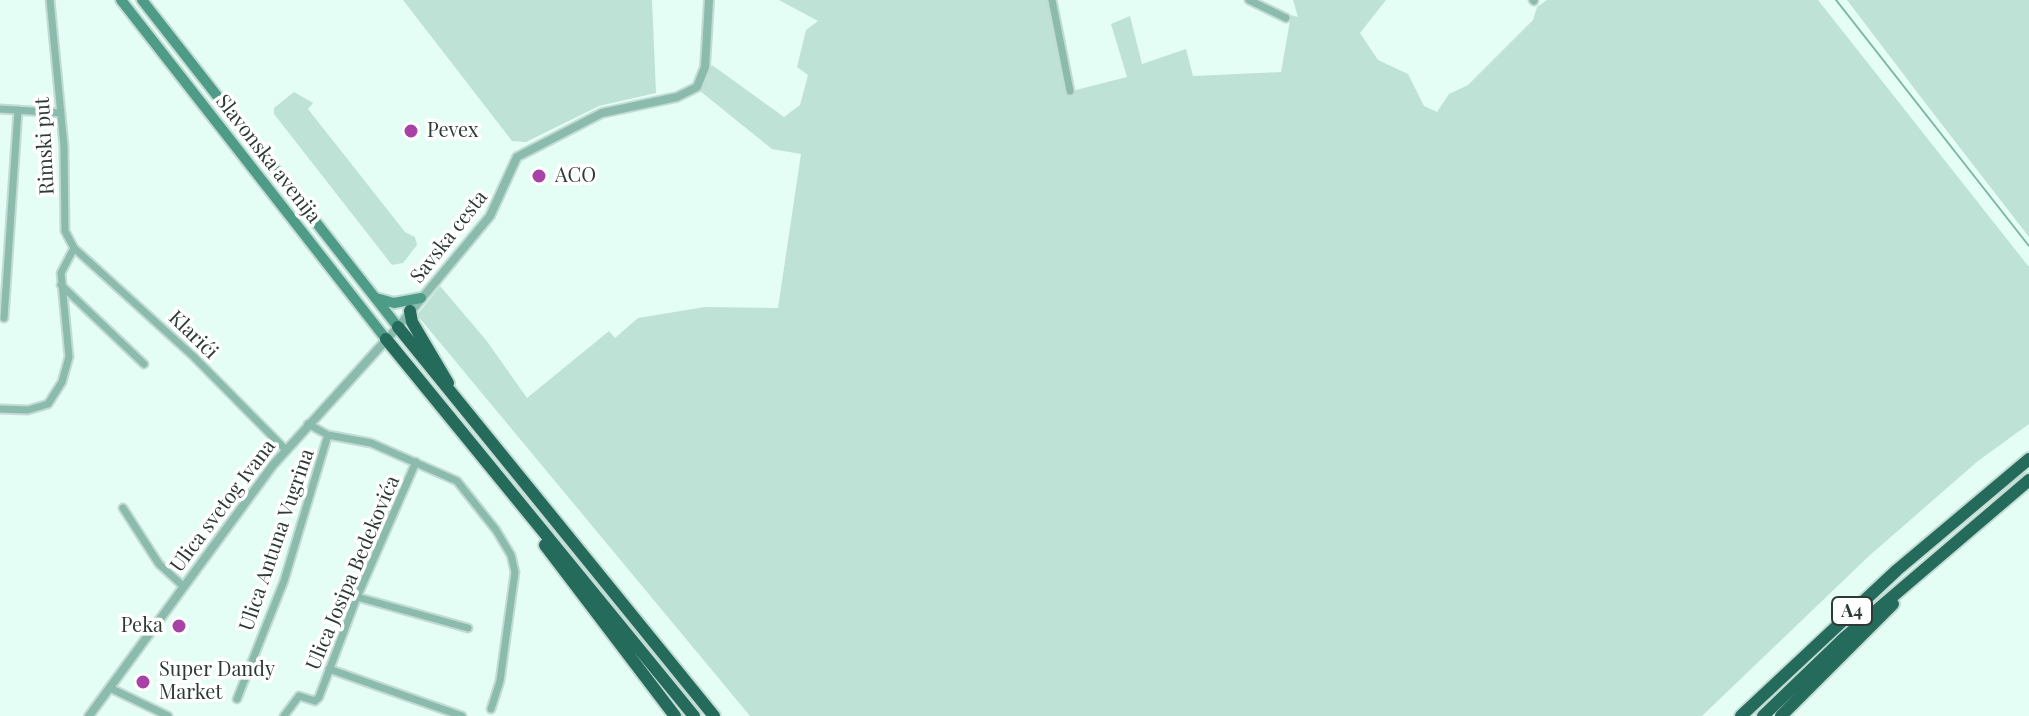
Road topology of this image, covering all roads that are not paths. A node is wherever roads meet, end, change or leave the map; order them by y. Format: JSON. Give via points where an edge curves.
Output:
{"nodes":[{"id":1,"x":50,"y":0,"type":"edge"},
{"id":2,"x":121,"y":0,"type":"edge"},
{"id":3,"x":142,"y":0,"type":"edge"},
{"id":4,"x":709,"y":0,"type":"edge"},
{"id":5,"x":1052,"y":0,"type":"edge"},
{"id":6,"x":1249,"y":0,"type":"edge"},
{"id":7,"x":1286,"y":18,"type":"dead end"},
{"id":8,"x":1070,"y":91,"type":"dead end"},
{"id":9,"x":0,"y":109,"type":"edge"},
{"id":10,"x":18,"y":110,"type":"junction"},
{"id":11,"x":61,"y":113,"type":"junction"},
{"id":12,"x":74,"y":248,"type":"junction"},
{"id":13,"x":61,"y":285,"type":"junction"},
{"id":14,"x":375,"y":298,"type":"junction"},
{"id":15,"x":421,"y":298,"type":"junction"},
{"id":16,"x":410,"y":311,"type":"junction"},
{"id":17,"x":4,"y":318,"type":"dead end"},
{"id":18,"x":398,"y":327,"type":"junction"},
{"id":19,"x":386,"y":339,"type":"junction"},
{"id":20,"x":144,"y":364,"type":"dead end"},
{"id":21,"x":451,"y":393,"type":"junction"},
{"id":22,"x":0,"y":409,"type":"edge"},
{"id":23,"x":308,"y":424,"type":"junction"},
{"id":24,"x":328,"y":435,"type":"junction"},
{"id":25,"x":285,"y":449,"type":"junction"},
{"id":26,"x":2029,"y":459,"type":"edge"},
{"id":27,"x":416,"y":462,"type":"junction"},
{"id":28,"x":2029,"y":480,"type":"edge"},
{"id":29,"x":123,"y":508,"type":"dead end"},
{"id":30,"x":539,"y":526,"type":"junction"},
{"id":31,"x":1935,"y":559,"type":"junction"},
{"id":32,"x":183,"y":586,"type":"junction"},
{"id":33,"x":357,"y":597,"type":"junction"},
{"id":34,"x":468,"y":628,"type":"dead end"},
{"id":35,"x":329,"y":669,"type":"junction"},
{"id":36,"x":110,"y":688,"type":"junction"},
{"id":37,"x":237,"y":699,"type":"dead end"},
{"id":38,"x":491,"y":709,"type":"dead end"},
{"id":39,"x":89,"y":716,"type":"edge"},
{"id":40,"x":168,"y":716,"type":"edge"},
{"id":41,"x":284,"y":716,"type":"edge"},
{"id":42,"x":462,"y":716,"type":"edge"},
{"id":43,"x":675,"y":716,"type":"edge"},
{"id":44,"x":694,"y":716,"type":"edge"},
{"id":45,"x":714,"y":716,"type":"edge"},
{"id":46,"x":1741,"y":716,"type":"edge"},
{"id":47,"x":1763,"y":716,"type":"edge"},
{"id":48,"x":1781,"y":716,"type":"edge"}],
"edges":[{"from":1,"to":11,"type":"street","name":"Rimski put"},
{"from":2,"to":19,"type":"main road","name":"Slavonska avenija"},
{"from":3,"to":14,"type":"main road","name":"Slavonska avenija"},
{"from":4,"to":15,"type":"street","name":"Savska cesta","via":[[705,67],[697,87],[677,97],[591,117],[517,157],[498,205]]},
{"from":5,"to":8,"type":"street"},
{"from":6,"to":7,"type":"street"},
{"from":9,"to":10,"type":"street"},
{"from":10,"to":11,"type":"street"},
{"from":10,"to":17,"type":"street"},
{"from":11,"to":12,"type":"street","name":"Rimski put","via":[[65,231]]},
{"from":12,"to":13,"type":"street","via":[[63,264]]},
{"from":12,"to":25,"type":"street","name":"Klarići"},
{"from":13,"to":20,"type":"street"},
{"from":13,"to":22,"type":"street","via":[[69,357],[62,382],[48,404]]},
{"from":14,"to":15,"type":"main road","via":[[394,303]]},
{"from":14,"to":18,"type":"main road","name":"Slavonska avenija"},
{"from":15,"to":16,"type":"street","name":"Savska cesta"},
{"from":16,"to":18,"type":"street","name":"Savska cesta"},
{"from":16,"to":21,"type":"highway","via":[[414,327],[443,368]]},
{"from":18,"to":19,"type":"street","name":"Ulica svetog Ivana"},
{"from":18,"to":21,"type":"highway"},
{"from":19,"to":23,"type":"street","name":"Ulica svetog Ivana"},
{"from":19,"to":30,"type":"highway"},
{"from":21,"to":45,"type":"highway"},
{"from":23,"to":24,"type":"street"},
{"from":23,"to":25,"type":"street","name":"Ulica svetog Ivana"},
{"from":24,"to":27,"type":"street","via":[[371,443]]},
{"from":24,"to":37,"type":"street","name":"Ulica Antuna Vugrina","via":[[284,581]]},
{"from":25,"to":32,"type":"street","name":"Ulica svetog Ivana"},
{"from":26,"to":46,"type":"highway","number":"A4","via":[[1897,570]]},
{"from":27,"to":33,"type":"street","name":"Ulica Josipa Bedekovića"},
{"from":27,"to":38,"type":"street","via":[[465,489],[514,564],[504,654]]},
{"from":28,"to":31,"type":"highway","number":"A4"},
{"from":29,"to":32,"type":"street","via":[[159,564]]},
{"from":30,"to":43,"type":"highway","via":[[558,564]]},
{"from":30,"to":44,"type":"highway"},
{"from":31,"to":47,"type":"highway","number":"A4"},
{"from":31,"to":48,"type":"highway","via":[[1929,572]]},
{"from":32,"to":36,"type":"street","name":"Ulica svetog Ivana"},
{"from":33,"to":34,"type":"street"},
{"from":33,"to":35,"type":"street","name":"Ulica Josipa Bedekovića"},
{"from":35,"to":41,"type":"street","name":"Ulica Josipa Bedekovića","via":[[319,697],[315,701],[299,696]]},
{"from":35,"to":42,"type":"street"},
{"from":36,"to":39,"type":"street","name":"Ulica svetog Ivana"},
{"from":36,"to":40,"type":"street"}]}
